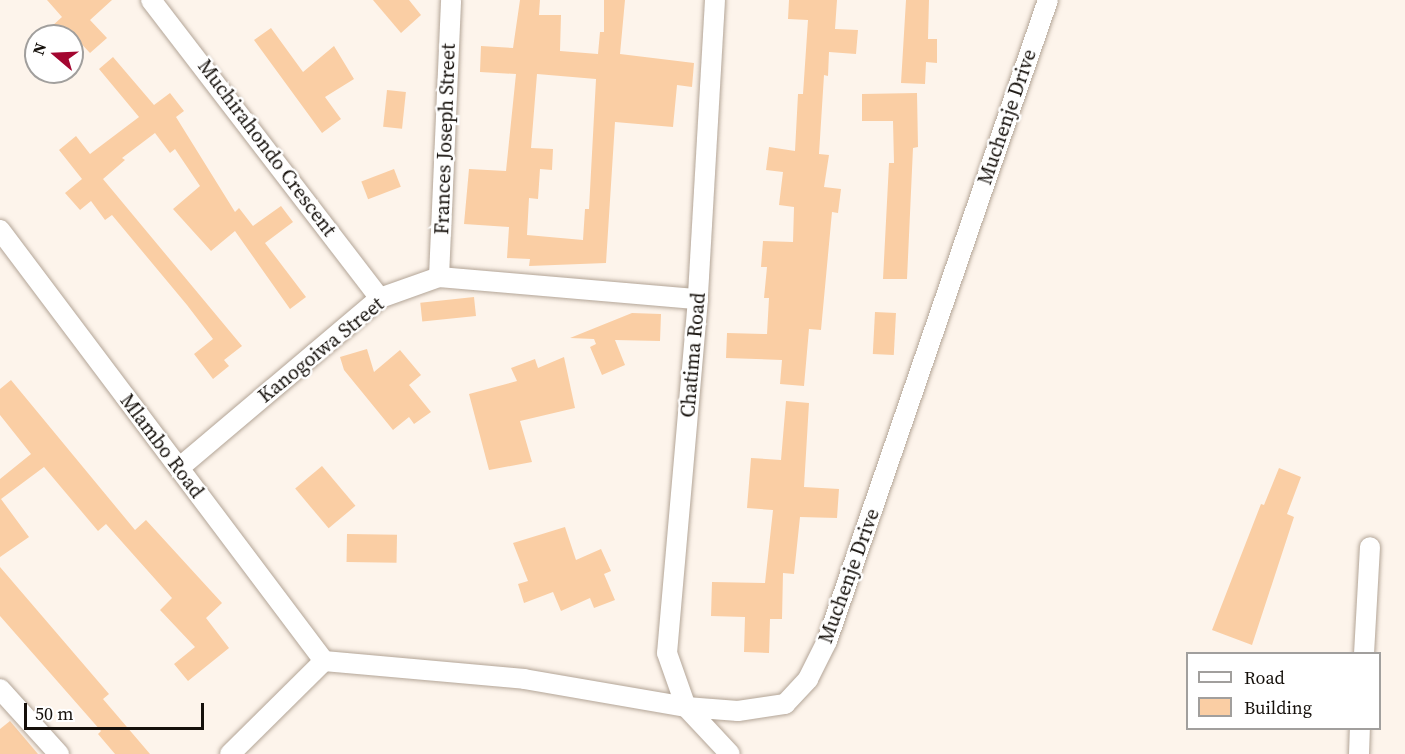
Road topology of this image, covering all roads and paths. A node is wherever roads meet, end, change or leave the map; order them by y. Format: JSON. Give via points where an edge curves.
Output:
{"nodes":[{"id":1,"x":152,"y":0,"type":"edge"},
{"id":2,"x":451,"y":0,"type":"edge"},
{"id":3,"x":715,"y":0,"type":"edge"},
{"id":4,"x":1048,"y":0,"type":"edge"},
{"id":5,"x":0,"y":230,"type":"edge"},
{"id":6,"x":439,"y":278,"type":"junction"},
{"id":7,"x":380,"y":298,"type":"junction"},
{"id":8,"x":698,"y":298,"type":"junction"},
{"id":9,"x":179,"y":468,"type":"junction"},
{"id":10,"x":1370,"y":546,"type":"dead end"},
{"id":11,"x":1364,"y":652,"type":"edge"},
{"id":12,"x":324,"y":661,"type":"junction"},
{"id":13,"x":0,"y":689,"type":"edge"},
{"id":14,"x":686,"y":707,"type":"junction"},
{"id":15,"x":1360,"y":730,"type":"edge"},
{"id":16,"x":59,"y":754,"type":"edge"},
{"id":17,"x":230,"y":754,"type":"edge"},
{"id":18,"x":730,"y":754,"type":"edge"},
{"id":19,"x":1359,"y":754,"type":"edge"}],
"edges":[{"from":1,"to":7,"type":"street","name":"Muchirahondo Crescent"},
{"from":2,"to":6,"type":"street","name":"Frances Joseph Street"},
{"from":3,"to":8,"type":"street","name":"Chatima Road"},
{"from":4,"to":14,"type":"street","name":"Muchenje Drive","via":[[827,642],[808,679],[785,704],[738,711]]},
{"from":5,"to":9,"type":"street","name":"Mlambo Road"},
{"from":6,"to":7,"type":"street","name":"Kanogoiwa Street"},
{"from":6,"to":8,"type":"street","name":"Kanogoiwa Street"},
{"from":7,"to":9,"type":"street","name":"Kanogoiwa Street"},
{"from":8,"to":14,"type":"street","name":"Chatima Road","via":[[667,653]]},
{"from":9,"to":12,"type":"street","name":"Mlambo Road"},
{"from":10,"to":11,"type":"street"},
{"from":12,"to":14,"type":"street","name":"Muchenje Drive","via":[[524,679]]},
{"from":12,"to":17,"type":"street"},
{"from":13,"to":16,"type":"street"},
{"from":14,"to":18,"type":"street"},
{"from":15,"to":19,"type":"street"}]}
